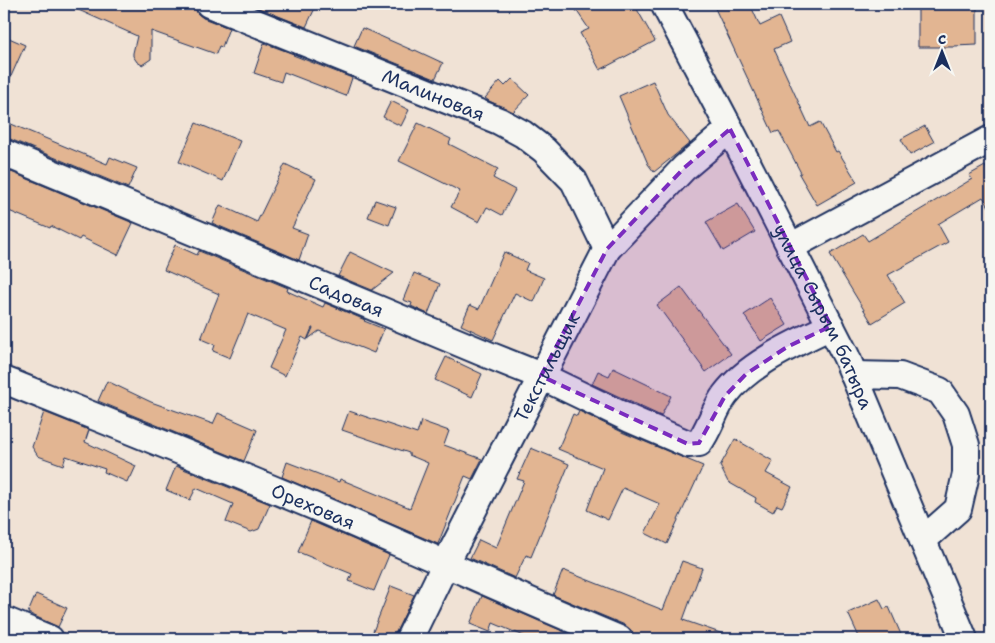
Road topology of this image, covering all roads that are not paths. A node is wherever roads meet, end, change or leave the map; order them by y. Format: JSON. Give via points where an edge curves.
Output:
{"nodes":[{"id":1,"x":209,"y":4,"type":"edge"},
{"id":2,"x":664,"y":4,"type":"edge"},
{"id":3,"x":730,"y":129,"type":"junction"},
{"id":4,"x":991,"y":139,"type":"edge"},
{"id":5,"x":4,"y":153,"type":"edge"},
{"id":6,"x":790,"y":247,"type":"junction"},
{"id":7,"x":607,"y":248,"type":"junction"},
{"id":8,"x":831,"y":326,"type":"junction"},
{"id":9,"x":854,"y":375,"type":"junction"},
{"id":10,"x":541,"y":376,"type":"junction"},
{"id":11,"x":4,"y":380,"type":"edge"},
{"id":12,"x":923,"y":540,"type":"junction"},
{"id":13,"x":446,"y":563,"type":"junction"},
{"id":14,"x":4,"y":620,"type":"edge"},
{"id":15,"x":50,"y":639,"type":"edge"},
{"id":16,"x":409,"y":639,"type":"edge"},
{"id":17,"x":619,"y":639,"type":"edge"},
{"id":18,"x":964,"y":639,"type":"edge"}],
"edges":[{"from":1,"to":7,"type":"street","name":"Малиновая","via":[[524,134],[574,181]]},
{"from":2,"to":3,"type":"street","name":"улица Сырым батыра"},
{"from":3,"to":6,"type":"street","name":"улица Сырым батыра"},
{"from":3,"to":7,"type":"street","name":"Текстильщик","via":[[684,168]]},
{"from":4,"to":6,"type":"street"},
{"from":5,"to":10,"type":"street","name":"Садовая"},
{"from":6,"to":8,"type":"street","name":"улица Сырым батыра"},
{"from":7,"to":10,"type":"street","name":"Текстильщик"},
{"from":8,"to":9,"type":"street","name":"улица Сырым батыра"},
{"from":8,"to":10,"type":"street","name":"Садовая","via":[[787,347],[746,374],[725,396],[699,443],[688,444]]},
{"from":9,"to":12,"type":"street","name":"улица Сырым батыра"},
{"from":9,"to":12,"type":"street","via":[[900,376],[940,391],[956,414],[966,445],[966,474],[958,509]]},
{"from":10,"to":13,"type":"street","name":"Текстильщик"},
{"from":11,"to":13,"type":"street","name":"Ореховая"},
{"from":12,"to":18,"type":"street","name":"улица Сырым батыра"},
{"from":13,"to":16,"type":"street","name":"Текстильщик"},
{"from":13,"to":17,"type":"street","name":"Ореховая"},
{"from":14,"to":15,"type":"street"}]}
